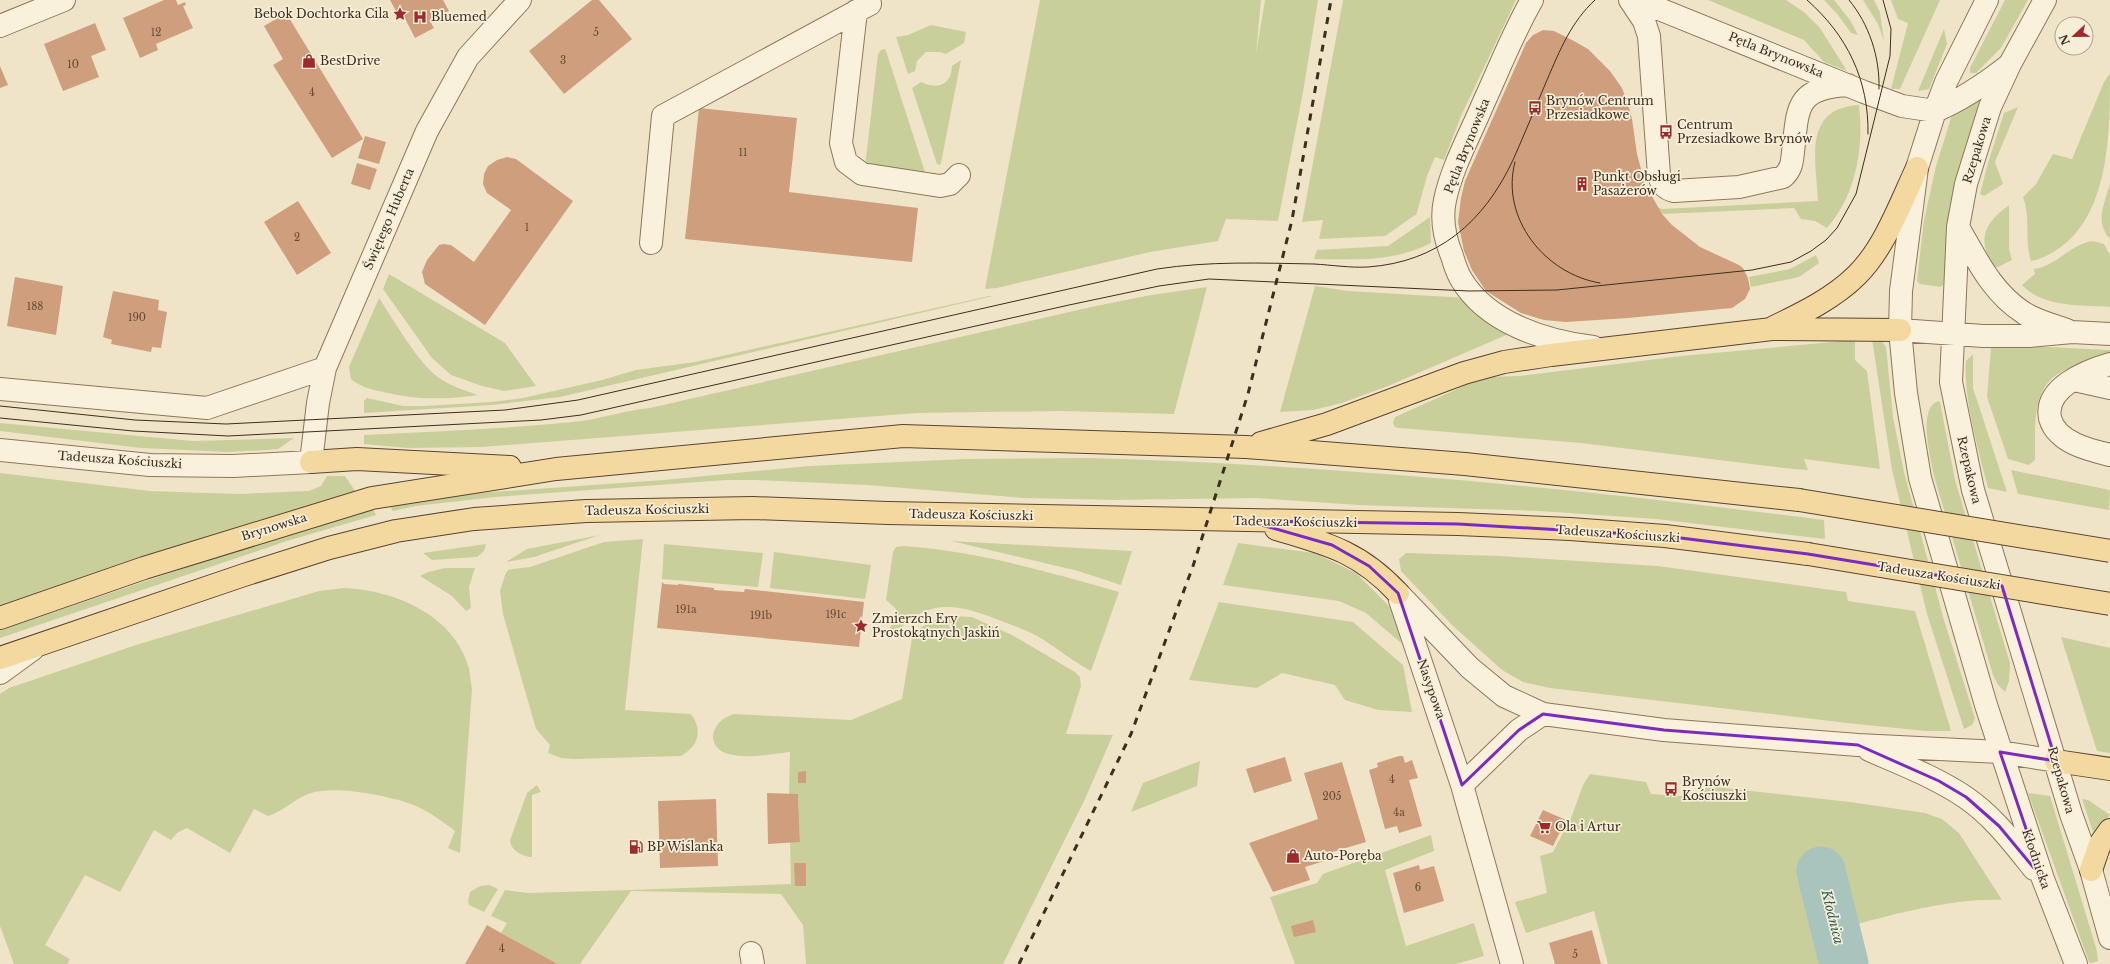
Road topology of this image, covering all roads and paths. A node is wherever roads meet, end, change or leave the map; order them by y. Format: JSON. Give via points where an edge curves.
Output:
{"nodes":[{"id":1,"x":64,"y":0,"type":"edge"},
{"id":2,"x":520,"y":0,"type":"edge"},
{"id":3,"x":1532,"y":0,"type":"edge"},
{"id":4,"x":1630,"y":0,"type":"edge"},
{"id":5,"x":1637,"y":0,"type":"edge"},
{"id":6,"x":1987,"y":0,"type":"edge"},
{"id":7,"x":2045,"y":0,"type":"edge"},
{"id":8,"x":863,"y":6,"type":"edge"},
{"id":9,"x":0,"y":26,"type":"edge"},
{"id":10,"x":2010,"y":64,"type":"junction"},
{"id":11,"x":1848,"y":85,"type":"junction"},
{"id":12,"x":1935,"y":111,"type":"junction"},
{"id":13,"x":1917,"y":168,"type":"junction"},
{"id":14,"x":959,"y":175,"type":"dead end"},
{"id":15,"x":1958,"y":227,"type":"junction"},
{"id":16,"x":651,"y":243,"type":"dead end"},
{"id":17,"x":1772,"y":329,"type":"junction"},
{"id":18,"x":1900,"y":330,"type":"junction"},
{"id":19,"x":2072,"y":332,"type":"junction"},
{"id":20,"x":1952,"y":334,"type":"junction"},
{"id":21,"x":2110,"y":334,"type":"edge"},
{"id":22,"x":1602,"y":349,"type":"junction"},
{"id":23,"x":2110,"y":364,"type":"edge"},
{"id":24,"x":325,"y":368,"type":"junction"},
{"id":25,"x":2074,"y":380,"type":"junction"},
{"id":26,"x":2110,"y":388,"type":"edge"},
{"id":27,"x":0,"y":389,"type":"edge"},
{"id":28,"x":1246,"y":447,"type":"junction"},
{"id":29,"x":0,"y":450,"type":"edge"},
{"id":30,"x":2110,"y":455,"type":"edge"},
{"id":31,"x":311,"y":462,"type":"junction"},
{"id":32,"x":556,"y":469,"type":"junction"},
{"id":33,"x":1248,"y":521,"type":"junction"},
{"id":34,"x":2110,"y":551,"type":"edge"},
{"id":35,"x":1398,"y":593,"type":"junction"},
{"id":36,"x":2110,"y":604,"type":"edge"},
{"id":37,"x":0,"y":618,"type":"edge"},
{"id":38,"x":35,"y":647,"type":"junction"},
{"id":39,"x":0,"y":658,"type":"edge"},
{"id":40,"x":0,"y":673,"type":"edge"},
{"id":41,"x":1544,"y":714,"type":"junction"},
{"id":42,"x":1858,"y":745,"type":"junction"},
{"id":43,"x":2000,"y":752,"type":"junction"},
{"id":44,"x":2056,"y":761,"type":"junction"},
{"id":45,"x":2110,"y":768,"type":"edge"},
{"id":46,"x":1462,"y":785,"type":"junction"},
{"id":47,"x":2110,"y":830,"type":"edge"},
{"id":48,"x":2091,"y":870,"type":"junction"},
{"id":49,"x":2043,"y":879,"type":"junction"},
{"id":50,"x":2110,"y":938,"type":"edge"},
{"id":51,"x":1512,"y":964,"type":"edge"},
{"id":52,"x":2076,"y":964,"type":"edge"}],
"edges":[{"from":1,"to":9,"type":"street"},
{"from":2,"to":24,"type":"street","name":"Świętego Huberta","via":[[468,57],[428,132]]},
{"from":3,"to":22,"type":"street","name":"Pętla Brynowska","via":[[1453,173],[1444,201],[1444,230],[1460,278],[1481,304],[1512,324],[1543,337],[1572,345]]},
{"from":4,"to":11,"type":"street","name":"Pętla Brynowska","via":[[1644,21],[1649,36],[1659,175],[1663,186],[1668,189],[1674,191],[1730,188],[1783,177],[1789,172],[1792,163],[1798,112],[1802,102],[1810,94],[1821,89]]},
{"from":5,"to":11,"type":"street","name":"Pętla Brynowska"},
{"from":6,"to":12,"type":"street","via":[[1946,82]]},
{"from":7,"to":10,"type":"street","name":"Rzepakowa"},
{"from":8,"to":14,"type":"street","via":[[841,143],[846,162],[862,174],[936,186],[950,184]]},
{"from":8,"to":16,"type":"street","via":[[663,116]]},
{"from":10,"to":12,"type":"street","via":[[1983,85]]},
{"from":10,"to":15,"type":"street","name":"Rzepakowa","via":[[1982,129],[1966,184]]},
{"from":11,"to":12,"type":"street","name":"Pętla Brynowska","via":[[1902,106]]},
{"from":12,"to":13,"type":"street"},
{"from":13,"to":17,"type":"main road","via":[[1884,235],[1856,276],[1813,307]]},
{"from":13,"to":18,"type":"street","via":[[1903,269]]},
{"from":15,"to":19,"type":"street","via":[[1991,284],[2006,300],[2025,314]]},
{"from":15,"to":20,"type":"street","name":"Rzepakowa"},
{"from":17,"to":18,"type":"main road"},
{"from":17,"to":22,"type":"main road"},
{"from":18,"to":20,"type":"street"},
{"from":18,"to":43,"type":"street","via":[[1906,393],[1920,478]]},
{"from":19,"to":20,"type":"street","via":[[2030,336]]},
{"from":19,"to":21,"type":"street"},
{"from":20,"to":44,"type":"street","name":"Rzepakowa","via":[[1951,382],[1973,490]]},
{"from":22,"to":28,"type":"main road","via":[[1504,362],[1327,424]]},
{"from":23,"to":25,"type":"street","via":[[2096,368]]},
{"from":24,"to":27,"type":"street","via":[[207,408]]},
{"from":24,"to":31,"type":"street","name":"Świętego Huberta"},
{"from":25,"to":26,"type":"street"},
{"from":25,"to":30,"type":"street","via":[[2051,399],[2050,420],[2061,435],[2075,444]]},
{"from":28,"to":32,"type":"main road","via":[[903,436]]},
{"from":28,"to":34,"type":"main road","bridge":true,"via":[[1465,464],[1799,500]]},
{"from":29,"to":31,"type":"street","name":"Tadeusza Kościuszki","via":[[150,465],[233,466]]},
{"from":31,"to":32,"type":"main road","via":[[357,459]]},
{"from":32,"to":37,"type":"main road","name":"Brynowska","via":[[372,498],[144,568]]},
{"from":33,"to":35,"type":"main road","via":[[1332,545],[1369,566]]},
{"from":33,"to":36,"type":"main road","name":"Tadeusza Kościuszki","bridge":true,"via":[[1458,524],[1665,536],[1808,554]]},
{"from":33,"to":38,"type":"main road","name":"Tadeusza Kościuszki","via":[[753,508],[586,511],[474,519],[396,531],[329,548]]},
{"from":35,"to":41,"type":"street","via":[[1470,668],[1504,696]]},
{"from":35,"to":46,"type":"street","name":"Nasypowa"},
{"from":38,"to":39,"type":"main road"},
{"from":38,"to":40,"type":"street"},
{"from":41,"to":42,"type":"street","via":[[1664,730]]},
{"from":41,"to":46,"type":"street","via":[[1518,730]]},
{"from":42,"to":43,"type":"street"},
{"from":42,"to":49,"type":"street","via":[[1939,781],[1966,797],[1999,826]]},
{"from":43,"to":44,"type":"street"},
{"from":43,"to":49,"type":"street","name":"Kłodnicka"},
{"from":44,"to":45,"type":"main road"},
{"from":44,"to":48,"type":"street","name":"Rzepakowa"},
{"from":46,"to":51,"type":"street","name":"Nasypowa"},
{"from":47,"to":48,"type":"main road","via":[[2100,844]]},
{"from":48,"to":50,"type":"street","name":"Rzepakowa"},
{"from":49,"to":52,"type":"street","name":"Kłodnicka"}]}
